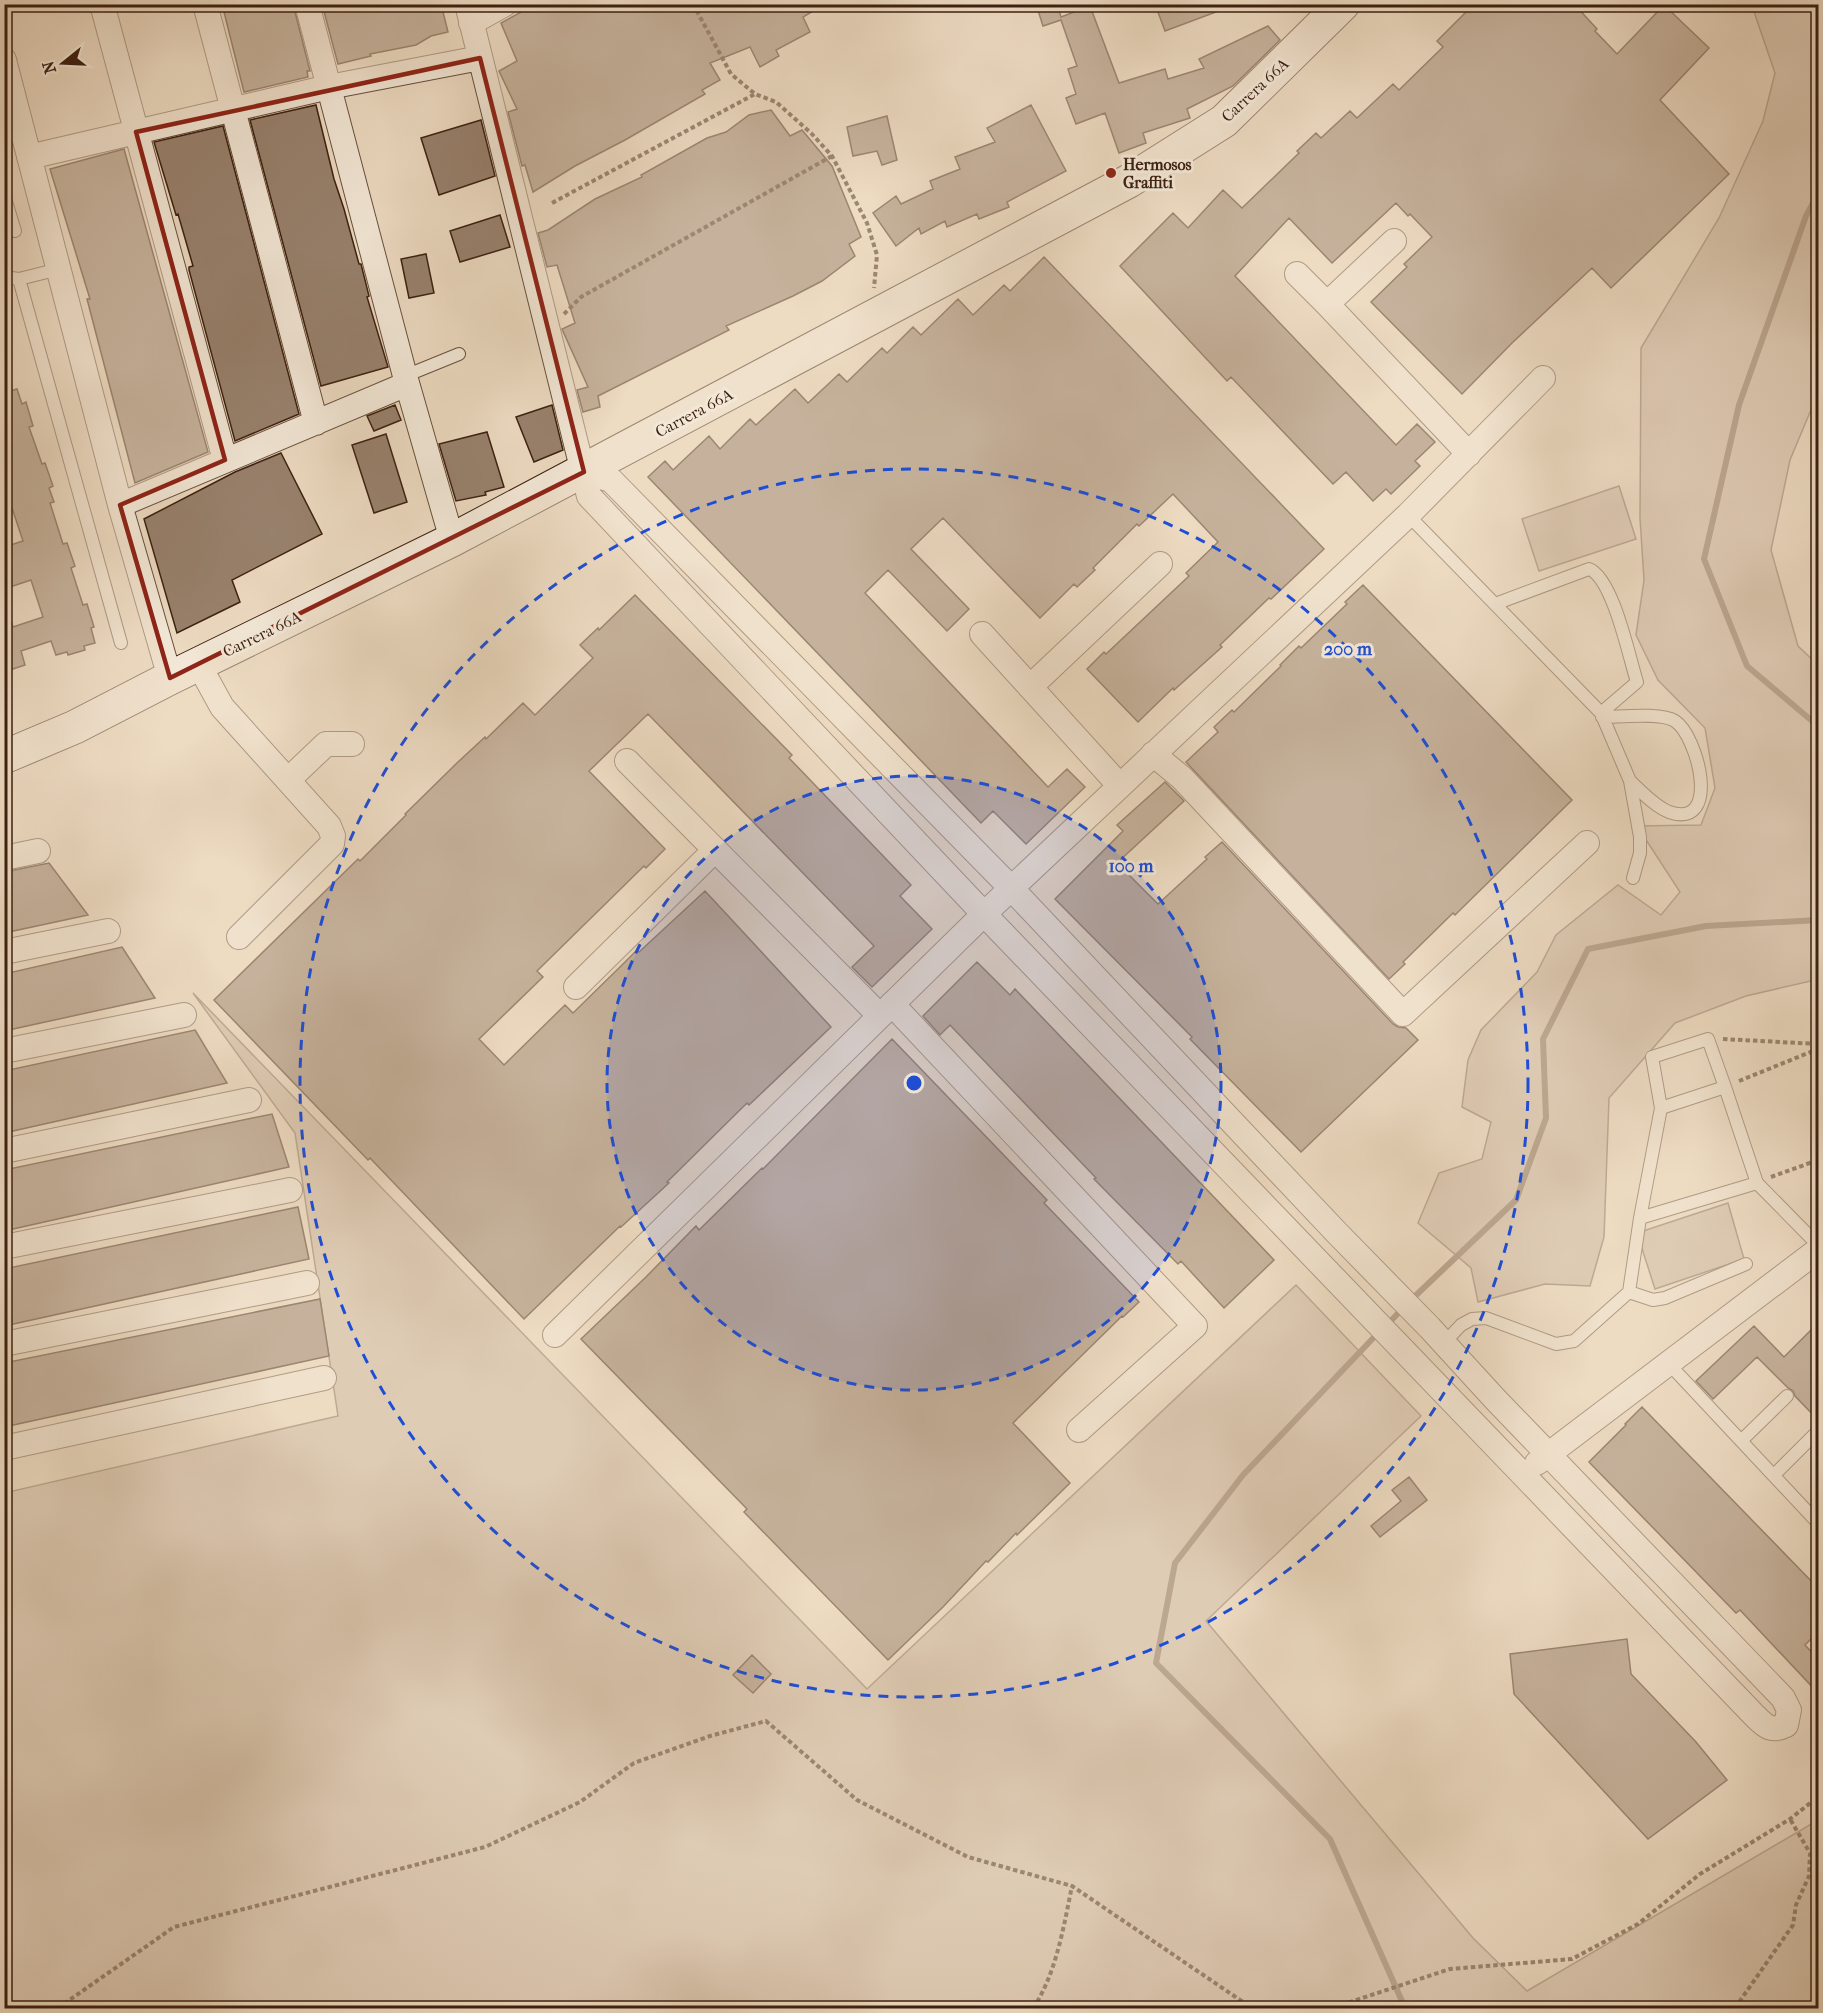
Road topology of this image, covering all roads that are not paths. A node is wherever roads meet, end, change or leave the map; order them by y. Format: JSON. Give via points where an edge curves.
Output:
{"nodes":[{"id":1,"x":102,"y":4,"type":"edge"},
{"id":2,"x":205,"y":4,"type":"edge"},
{"id":3,"x":307,"y":4,"type":"edge"},
{"id":4,"x":505,"y":4,"type":"edge"},
{"id":5,"x":1343,"y":4,"type":"edge"},
{"id":6,"x":469,"y":14,"type":"edge"},
{"id":7,"x":480,"y":58,"type":"junction"},
{"id":8,"x":4,"y":60,"type":"edge"},
{"id":9,"x":329,"y":87,"type":"junction"},
{"id":10,"x":233,"y":109,"type":"junction"},
{"id":11,"x":136,"y":132,"type":"junction"},
{"id":12,"x":29,"y":157,"type":"junction"},
{"id":13,"x":4,"y":195,"type":"edge"},
{"id":14,"x":15,"y":231,"type":"dead end"},
{"id":15,"x":1394,"y":241,"type":"dead end"},
{"id":16,"x":59,"y":268,"type":"junction"},
{"id":17,"x":1297,"y":274,"type":"dead end"},
{"id":18,"x":4,"y":277,"type":"edge"},
{"id":19,"x":19,"y":279,"type":"junction"},
{"id":20,"x":1327,"y":303,"type":"junction"},
{"id":21,"x":459,"y":354,"type":"dead end"},
{"id":22,"x":1543,"y":378,"type":"dead end"},
{"id":23,"x":406,"y":380,"type":"junction"},
{"id":24,"x":316,"y":423,"type":"junction"},
{"id":25,"x":1469,"y":454,"type":"junction"},
{"id":26,"x":225,"y":460,"type":"junction"},
{"id":27,"x":584,"y":472,"type":"junction"},
{"id":28,"x":120,"y":505,"type":"junction"},
{"id":29,"x":1408,"y":514,"type":"junction"},
{"id":30,"x":452,"y":540,"type":"junction"},
{"id":31,"x":1160,"y":564,"type":"dead end"},
{"id":32,"x":1495,"y":604,"type":"junction"},
{"id":33,"x":982,"y":634,"type":"dead end"},
{"id":34,"x":121,"y":642,"type":"dead end"},
{"id":35,"x":184,"y":672,"type":"junction"},
{"id":36,"x":1030,"y":687,"type":"junction"},
{"id":37,"x":1601,"y":715,"type":"junction"},
{"id":38,"x":352,"y":744,"type":"dead end"},
{"id":39,"x":1153,"y":754,"type":"junction"},
{"id":40,"x":4,"y":758,"type":"edge"},
{"id":41,"x":627,"y":761,"type":"dead end"},
{"id":42,"x":288,"y":780,"type":"junction"},
{"id":43,"x":1630,"y":780,"type":"junction"},
{"id":44,"x":1120,"y":786,"type":"junction"},
{"id":45,"x":1587,"y":843,"type":"dead end"},
{"id":46,"x":715,"y":850,"type":"junction"},
{"id":47,"x":38,"y":852,"type":"dead end"},
{"id":48,"x":4,"y":858,"type":"edge"},
{"id":49,"x":1632,"y":878,"type":"dead end"},
{"id":50,"x":1011,"y":888,"type":"junction"},
{"id":51,"x":984,"y":914,"type":"junction"},
{"id":52,"x":108,"y":931,"type":"dead end"},
{"id":53,"x":239,"y":937,"type":"dead end"},
{"id":54,"x":4,"y":952,"type":"edge"},
{"id":55,"x":576,"y":987,"type":"dead end"},
{"id":56,"x":886,"y":1010,"type":"junction"},
{"id":57,"x":184,"y":1015,"type":"dead end"},
{"id":58,"x":4,"y":1051,"type":"edge"},
{"id":59,"x":1725,"y":1087,"type":"junction"},
{"id":60,"x":249,"y":1100,"type":"dead end"},
{"id":61,"x":1661,"y":1108,"type":"junction"},
{"id":62,"x":4,"y":1151,"type":"edge"},
{"id":63,"x":1757,"y":1183,"type":"junction"},
{"id":64,"x":290,"y":1190,"type":"dead end"},
{"id":65,"x":1640,"y":1218,"type":"junction"},
{"id":66,"x":1818,"y":1245,"type":"edge"},
{"id":67,"x":4,"y":1247,"type":"edge"},
{"id":68,"x":1818,"y":1250,"type":"edge"},
{"id":69,"x":1746,"y":1264,"type":"dead end"},
{"id":70,"x":307,"y":1283,"type":"dead end"},
{"id":71,"x":1629,"y":1292,"type":"junction"},
{"id":72,"x":555,"y":1335,"type":"dead end"},
{"id":73,"x":1437,"y":1335,"type":"junction"},
{"id":74,"x":4,"y":1344,"type":"edge"},
{"id":75,"x":1669,"y":1364,"type":"junction"},
{"id":76,"x":324,"y":1378,"type":"dead end"},
{"id":77,"x":1787,"y":1396,"type":"dead end"},
{"id":78,"x":1079,"y":1430,"type":"dead end"},
{"id":79,"x":1816,"y":1432,"type":"dead end"},
{"id":80,"x":1741,"y":1441,"type":"junction"},
{"id":81,"x":4,"y":1448,"type":"edge"},
{"id":82,"x":1548,"y":1455,"type":"junction"},
{"id":83,"x":1523,"y":1474,"type":"junction"},
{"id":84,"x":1773,"y":1475,"type":"junction"},
{"id":85,"x":1817,"y":1517,"type":"edge"}],
"edges":[{"from":1,"to":11,"type":"street"},
{"from":2,"to":10,"type":"street"},
{"from":3,"to":9,"type":"street"},
{"from":4,"to":6,"type":"street"},
{"from":5,"to":27,"type":"street","name":"Carrera 66A","via":[[1224,121],[1129,181]]},
{"from":6,"to":7,"type":"street"},
{"from":7,"to":9,"type":"street"},
{"from":7,"to":27,"type":"street"},
{"from":8,"to":12,"type":"street"},
{"from":9,"to":10,"type":"street"},
{"from":9,"to":23,"type":"street"},
{"from":10,"to":11,"type":"street"},
{"from":10,"to":24,"type":"street"},
{"from":11,"to":12,"type":"street"},
{"from":11,"to":26,"type":"street"},
{"from":12,"to":16,"type":"street"},
{"from":13,"to":14,"type":"lane"},
{"from":15,"to":20,"type":"street"},
{"from":16,"to":19,"type":"lane"},
{"from":16,"to":28,"type":"street"},
{"from":17,"to":20,"type":"street"},
{"from":18,"to":19,"type":"lane"},
{"from":19,"to":34,"type":"lane"},
{"from":20,"to":25,"type":"street"},
{"from":21,"to":23,"type":"lane"},
{"from":22,"to":25,"type":"street"},
{"from":23,"to":24,"type":"street"},
{"from":23,"to":30,"type":"street"},
{"from":24,"to":26,"type":"street"},
{"from":25,"to":29,"type":"street"},
{"from":26,"to":28,"type":"street"},
{"from":27,"to":30,"type":"street","name":"Carrera 66A"},
{"from":27,"to":50,"type":"street","via":[[611,480]]},
{"from":27,"to":51,"type":"street","via":[[589,496]]},
{"from":28,"to":35,"type":"street"},
{"from":29,"to":32,"type":"lane"},
{"from":29,"to":39,"type":"street"},
{"from":30,"to":35,"type":"street","name":"Carrera 66A"},
{"from":31,"to":36,"type":"street"},
{"from":32,"to":37,"type":"lane"},
{"from":32,"to":37,"type":"lane","via":[[1589,569],[1599,575],[1616,610],[1637,682]]},
{"from":33,"to":36,"type":"street"},
{"from":35,"to":40,"type":"street","name":"Carrera 66A"},
{"from":35,"to":42,"type":"street","via":[[222,707]]},
{"from":36,"to":44,"type":"street"},
{"from":37,"to":43,"type":"lane"},
{"from":37,"to":43,"type":"lane","via":[[1675,721],[1694,750],[1701,782],[1700,803],[1692,812],[1669,812]]},
{"from":38,"to":42,"type":"street","via":[[326,744]]},
{"from":39,"to":44,"type":"street"},
{"from":39,"to":45,"type":"street","via":[[1182,778],[1404,1014]]},
{"from":41,"to":46,"type":"street"},
{"from":42,"to":53,"type":"street","via":[[329,826],[332,844]]},
{"from":43,"to":49,"type":"lane","via":[[1640,837],[1640,853]]},
{"from":44,"to":50,"type":"street"},
{"from":46,"to":55,"type":"street"},
{"from":46,"to":56,"type":"street"},
{"from":47,"to":48,"type":"street"},
{"from":50,"to":51,"type":"street"},
{"from":50,"to":73,"type":"street"},
{"from":51,"to":56,"type":"street"},
{"from":51,"to":83,"type":"street"},
{"from":52,"to":54,"type":"street"},
{"from":56,"to":72,"type":"street"},
{"from":56,"to":78,"type":"street","via":[[1195,1326]]},
{"from":57,"to":58,"type":"street"},
{"from":59,"to":61,"type":"lane"},
{"from":59,"to":61,"type":"lane","via":[[1708,1039],[1652,1057]]},
{"from":59,"to":63,"type":"lane"},
{"from":60,"to":62,"type":"street"},
{"from":61,"to":65,"type":"lane"},
{"from":63,"to":65,"type":"lane"},
{"from":63,"to":66,"type":"lane"},
{"from":64,"to":67,"type":"street"},
{"from":65,"to":71,"type":"lane"},
{"from":68,"to":75,"type":"street"},
{"from":69,"to":71,"type":"lane","via":[[1665,1298],[1653,1300]]},
{"from":70,"to":74,"type":"street"},
{"from":71,"to":73,"type":"lane","via":[[1574,1341],[1556,1344],[1486,1318],[1472,1319]]},
{"from":73,"to":82,"type":"street"},
{"from":75,"to":80,"type":"lane"},
{"from":75,"to":82,"type":"street"},
{"from":76,"to":81,"type":"street"},
{"from":77,"to":80,"type":"lane"},
{"from":79,"to":84,"type":"lane"},
{"from":80,"to":84,"type":"lane"},
{"from":82,"to":83,"type":"street"},
{"from":82,"to":83,"type":"street","via":[[1783,1698],[1789,1710],[1786,1725],[1767,1728]]},
{"from":84,"to":85,"type":"lane"}]}
